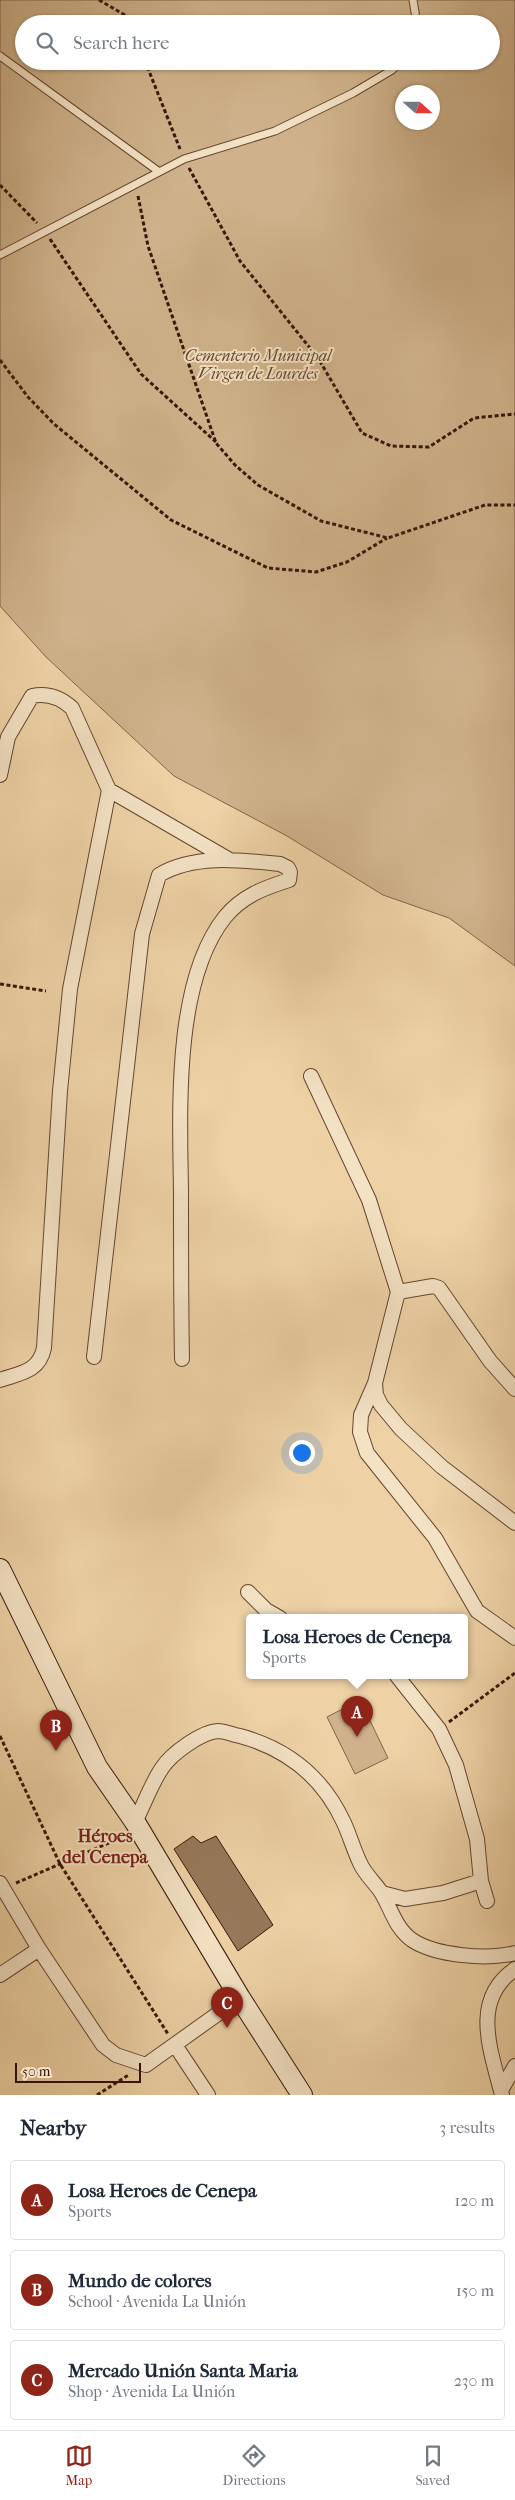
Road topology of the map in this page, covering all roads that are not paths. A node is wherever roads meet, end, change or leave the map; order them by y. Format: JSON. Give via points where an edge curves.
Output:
{"nodes":[{"id":1,"x":413,"y":0,"type":"edge"},
{"id":2,"x":416,"y":15,"type":"edge"},
{"id":3,"x":0,"y":56,"type":"edge"},
{"id":4,"x":15,"y":67,"type":"edge"},
{"id":5,"x":19,"y":70,"type":"edge"},
{"id":6,"x":392,"y":70,"type":"edge"},
{"id":7,"x":158,"y":171,"type":"junction"},
{"id":8,"x":0,"y":255,"type":"edge"},
{"id":9,"x":0,"y":775,"type":"edge"},
{"id":10,"x":109,"y":790,"type":"junction"},
{"id":11,"x":228,"y":859,"type":"junction"},
{"id":12,"x":312,"y":1076,"type":"dead end"},
{"id":13,"x":398,"y":1292,"type":"junction"},
{"id":14,"x":94,"y":1357,"type":"dead end"},
{"id":15,"x":182,"y":1359,"type":"dead end"},
{"id":16,"x":0,"y":1380,"type":"edge"},
{"id":17,"x":375,"y":1383,"type":"junction"},
{"id":18,"x":515,"y":1389,"type":"edge"},
{"id":19,"x":515,"y":1524,"type":"edge"},
{"id":20,"x":0,"y":1570,"type":"edge"},
{"id":21,"x":248,"y":1592,"type":"dead end"},
{"id":22,"x":273,"y":1614,"type":"edge"},
{"id":23,"x":515,"y":1638,"type":"edge"},
{"id":24,"x":399,"y":1679,"type":"edge"},
{"id":25,"x":135,"y":1822,"type":"junction"},
{"id":26,"x":481,"y":1881,"type":"junction"},
{"id":27,"x":2,"y":1886,"type":"edge"},
{"id":28,"x":382,"y":1893,"type":"junction"},
{"id":29,"x":486,"y":1901,"type":"dead end"},
{"id":30,"x":39,"y":1949,"type":"junction"},
{"id":31,"x":515,"y":1953,"type":"edge"},
{"id":32,"x":515,"y":1969,"type":"edge"},
{"id":33,"x":0,"y":1975,"type":"edge"},
{"id":34,"x":240,"y":1998,"type":"junction"},
{"id":35,"x":175,"y":2045,"type":"junction"},
{"id":36,"x":515,"y":2066,"type":"edge"},
{"id":37,"x":501,"y":2092,"type":"edge"},
{"id":38,"x":208,"y":2095,"type":"edge"},
{"id":39,"x":302,"y":2095,"type":"edge"}],
"edges":[{"from":1,"to":2,"type":"lane"},
{"from":3,"to":4,"type":"lane"},
{"from":5,"to":7,"type":"lane"},
{"from":6,"to":7,"type":"lane","via":[[275,131],[184,159]]},
{"from":7,"to":8,"type":"lane"},
{"from":9,"to":10,"type":"street","via":[[8,737],[32,696],[40,694],[63,700],[72,708]]},
{"from":10,"to":11,"type":"street"},
{"from":10,"to":16,"type":"street","via":[[70,989],[42,1359],[35,1367]]},
{"from":11,"to":14,"type":"street","via":[[172,867],[159,875],[150,900],[142,934]]},
{"from":11,"to":15,"type":"street","via":[[280,864],[290,872],[289,880],[251,893],[225,917],[209,943],[192,989],[180,1072]]},
{"from":12,"to":13,"type":"street","via":[[369,1200]]},
{"from":13,"to":17,"type":"street"},
{"from":13,"to":18,"type":"street","via":[[433,1286],[439,1288],[490,1361]]},
{"from":17,"to":19,"type":"street","via":[[381,1405],[401,1428],[442,1467]]},
{"from":17,"to":23,"type":"street","via":[[361,1415],[360,1432],[367,1453],[435,1538],[477,1611]]},
{"from":20,"to":25,"type":"main road","via":[[97,1767]]},
{"from":21,"to":22,"type":"street"},
{"from":24,"to":26,"type":"street","via":[[439,1729],[456,1765],[477,1839]]},
{"from":25,"to":28,"type":"street","via":[[162,1767],[203,1734],[219,1731],[249,1739],[285,1754],[315,1777],[343,1820],[362,1866]]},
{"from":25,"to":34,"type":"main road"},
{"from":26,"to":28,"type":"street","via":[[405,1899]]},
{"from":26,"to":29,"type":"street"},
{"from":27,"to":30,"type":"street"},
{"from":28,"to":31,"type":"street","via":[[397,1924],[411,1940],[430,1949],[498,1957]]},
{"from":30,"to":33,"type":"street"},
{"from":30,"to":35,"type":"street","via":[[103,2045],[116,2055],[146,2065]]},
{"from":32,"to":37,"type":"street","via":[[501,1979],[492,1993],[487,2012],[489,2041]]},
{"from":34,"to":35,"type":"street"},
{"from":34,"to":39,"type":"main road"},
{"from":35,"to":38,"type":"street"},
{"from":36,"to":37,"type":"street"}]}
